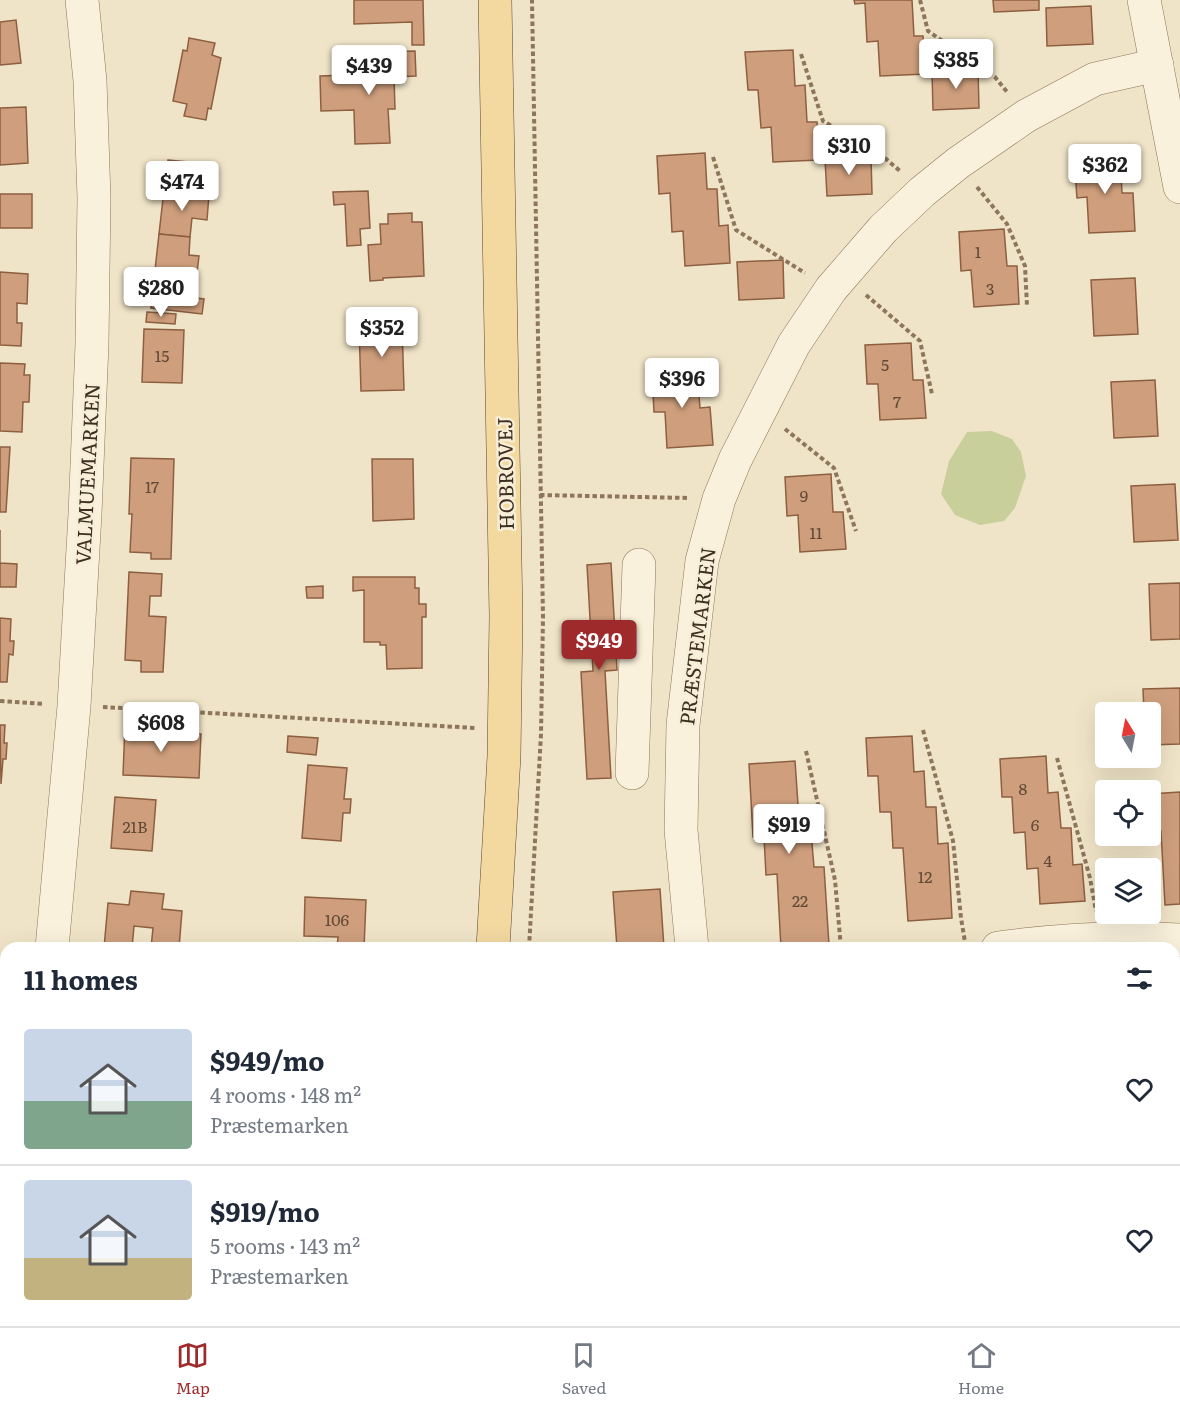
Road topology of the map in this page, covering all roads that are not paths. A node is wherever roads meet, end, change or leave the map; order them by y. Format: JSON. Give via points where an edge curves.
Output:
{"nodes":[{"id":1,"x":82,"y":0,"type":"edge"},
{"id":2,"x":495,"y":0,"type":"edge"},
{"id":3,"x":1144,"y":0,"type":"edge"},
{"id":4,"x":1157,"y":65,"type":"junction"},
{"id":5,"x":1180,"y":187,"type":"edge"},
{"id":6,"x":639,"y":565,"type":"dead end"},
{"id":7,"x":636,"y":671,"type":"junction"},
{"id":8,"x":688,"y":673,"type":"junction"},
{"id":9,"x":632,"y":773,"type":"dead end"},
{"id":10,"x":1180,"y":940,"type":"edge"},
{"id":11,"x":53,"y":942,"type":"edge"},
{"id":12,"x":493,"y":942,"type":"edge"},
{"id":13,"x":691,"y":942,"type":"edge"},
{"id":14,"x":1058,"y":942,"type":"edge"}],
"edges":[{"from":1,"to":11,"type":"street","name":"VALMUEMARKEN","via":[[90,81],[94,198],[88,435],[74,706]]},
{"from":2,"to":12,"type":"main road","name":"HOBROVEJ","via":[[506,616]]},
{"from":3,"to":4,"type":"street"},
{"from":4,"to":5,"type":"street"},
{"from":4,"to":8,"type":"street","name":"PRÆSTEMARKEN","via":[[1095,79],[1026,116],[922,192],[837,282],[794,344],[719,499],[702,561]]},
{"from":6,"to":7,"type":"street"},
{"from":7,"to":8,"type":"street"},
{"from":7,"to":9,"type":"street"},
{"from":8,"to":13,"type":"street","name":"PRÆSTEMARKEN","via":[[681,830]]},
{"from":10,"to":14,"type":"street"}]}
